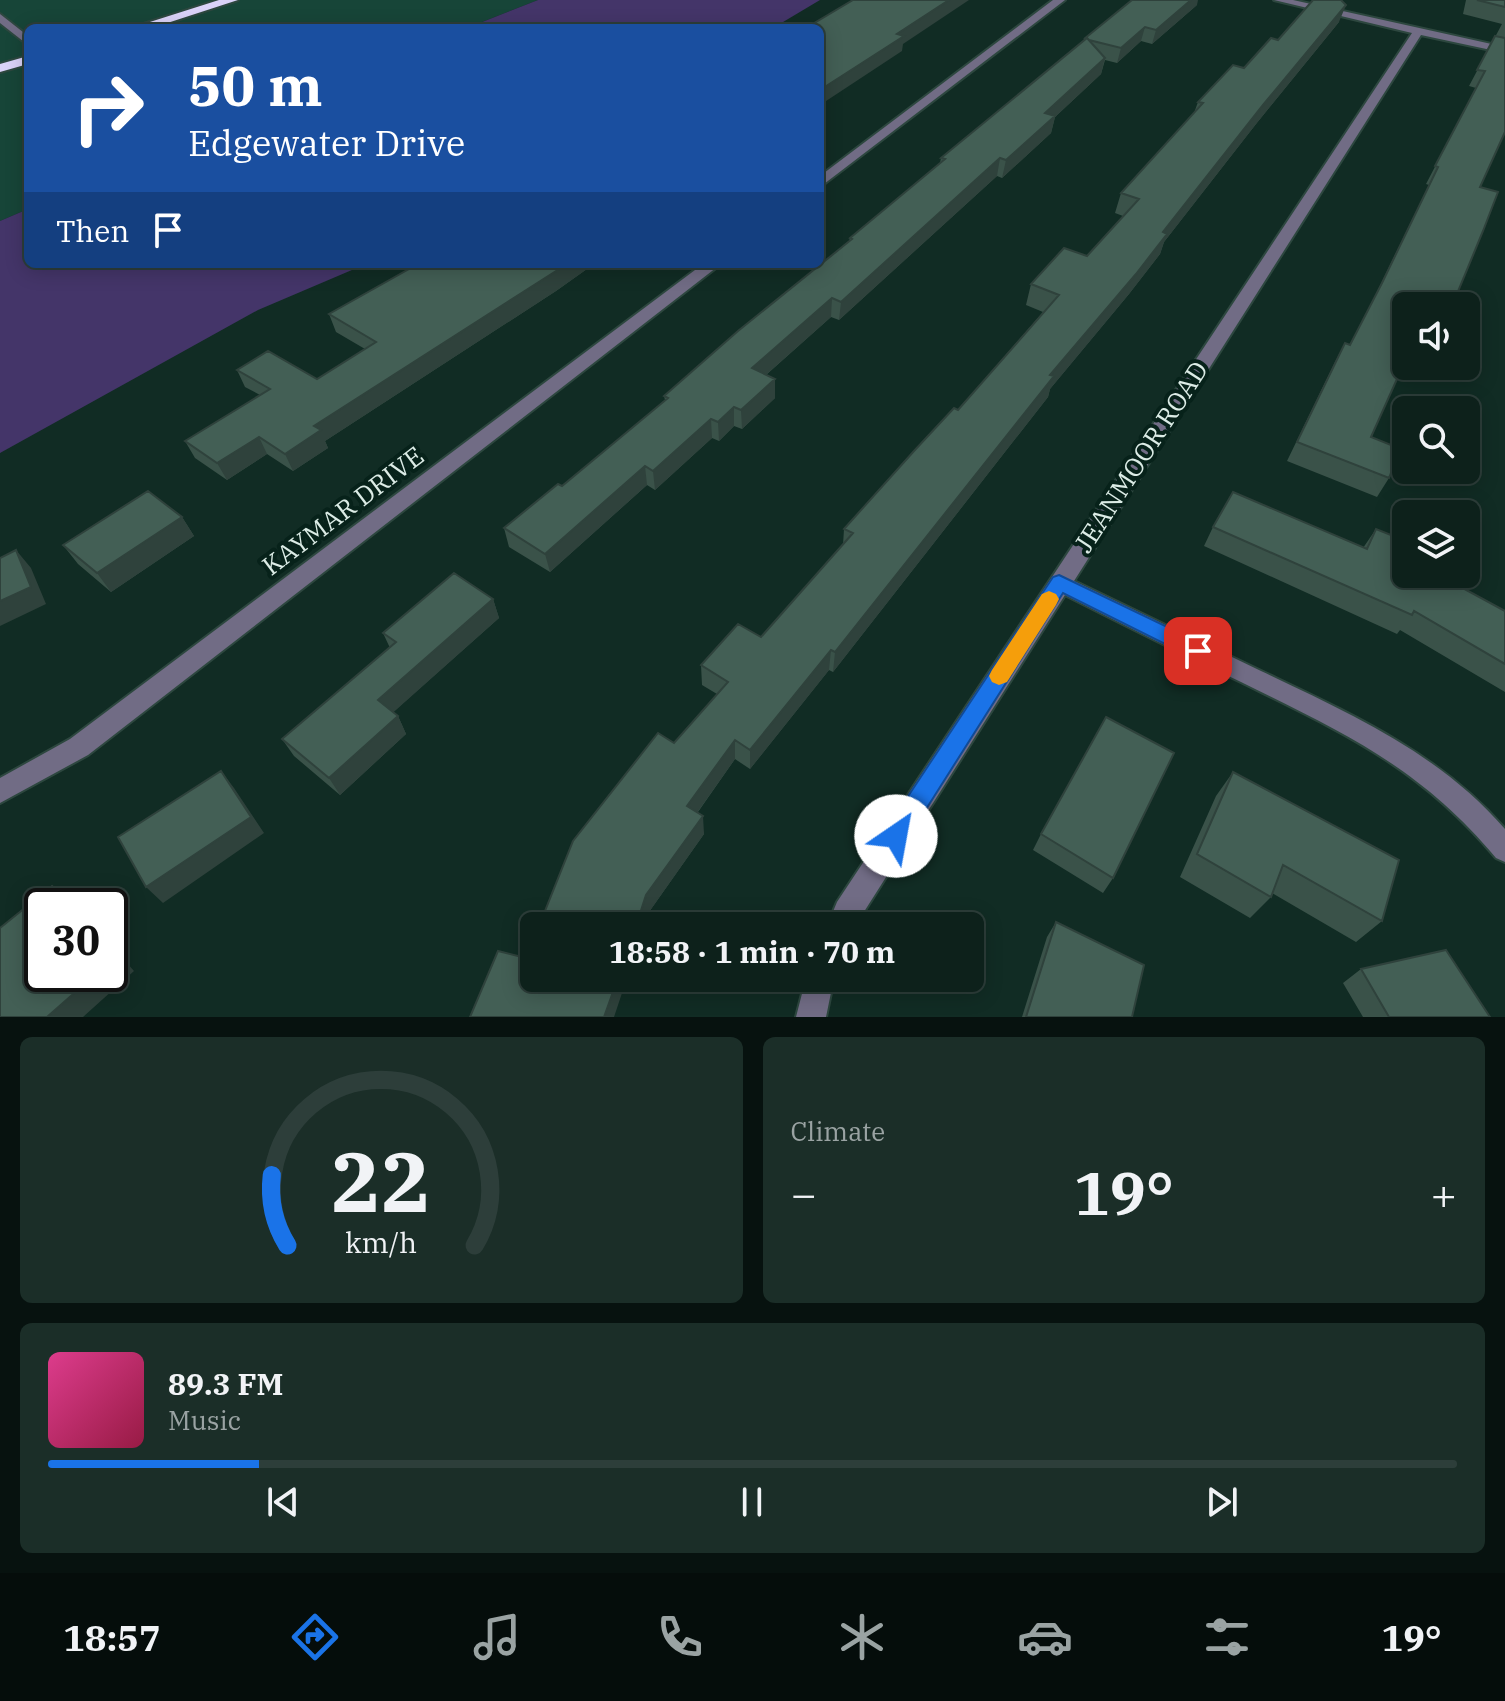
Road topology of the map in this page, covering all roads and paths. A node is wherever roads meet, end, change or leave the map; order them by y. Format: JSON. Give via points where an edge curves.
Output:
{"nodes":[{"id":1,"x":232,"y":0,"type":"edge"},
{"id":2,"x":1060,"y":0,"type":"edge"},
{"id":3,"x":1279,"y":0,"type":"edge"},
{"id":4,"x":0,"y":17,"type":"edge"},
{"id":5,"x":151,"y":24,"type":"edge"},
{"id":6,"x":1419,"y":30,"type":"junction"},
{"id":7,"x":24,"y":38,"type":"edge"},
{"id":8,"x":1505,"y":50,"type":"edge"},
{"id":9,"x":24,"y":61,"type":"edge"},
{"id":10,"x":0,"y":68,"type":"edge"},
{"id":11,"x":824,"y":180,"type":"edge"},
{"id":12,"x":708,"y":268,"type":"edge"},
{"id":13,"x":1059,"y":583,"type":"junction"},
{"id":14,"x":0,"y":791,"type":"edge"},
{"id":15,"x":1505,"y":849,"type":"edge"},
{"id":16,"x":847,"y":912,"type":"edge"},
{"id":17,"x":817,"y":992,"type":"edge"},
{"id":18,"x":811,"y":1017,"type":"edge"}],
"edges":[{"from":1,"to":5,"type":"highway"},
{"from":2,"to":11,"type":"street"},
{"from":3,"to":6,"type":"street"},
{"from":4,"to":7,"type":"street"},
{"from":6,"to":8,"type":"street"},
{"from":6,"to":13,"type":"street","name":"JEANMOOR ROAD"},
{"from":9,"to":10,"type":"highway"},
{"from":12,"to":14,"type":"street","name":"KAYMAR DRIVE","via":[[79,747]]},
{"from":13,"to":15,"type":"street","via":[[1392,747],[1443,783]]},
{"from":13,"to":16,"type":"street","name":"JEANMOOR ROAD"},
{"from":17,"to":18,"type":"street"}]}
